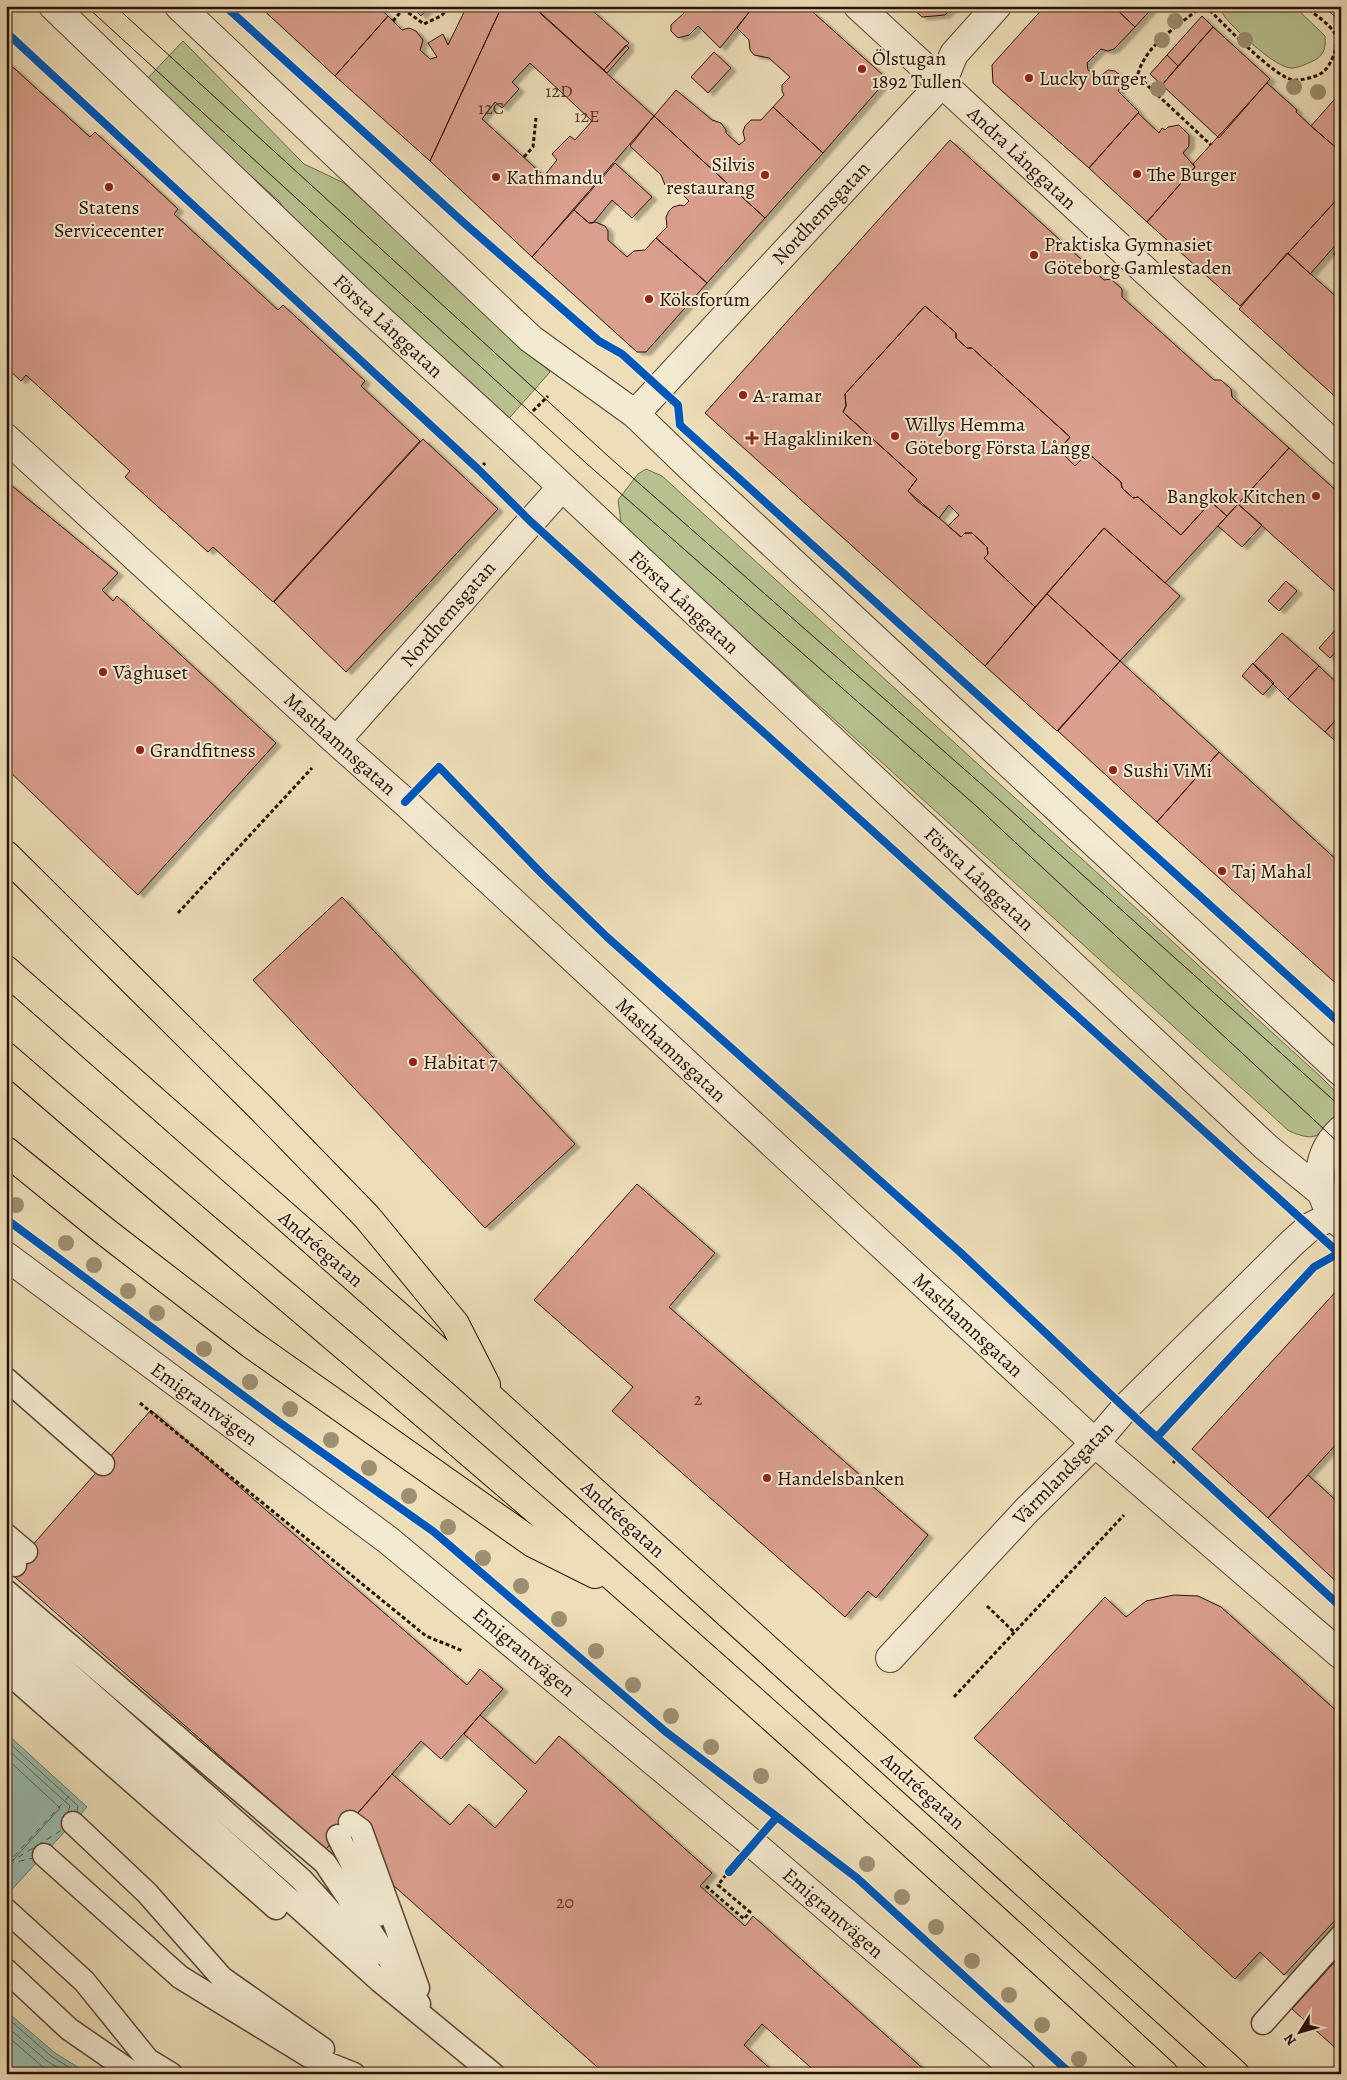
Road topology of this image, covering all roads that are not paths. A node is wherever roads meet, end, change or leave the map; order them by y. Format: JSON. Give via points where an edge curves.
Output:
{"nodes":[{"id":1,"x":53,"y":6,"type":"edge"},
{"id":2,"x":179,"y":6,"type":"edge"},
{"id":3,"x":858,"y":6,"type":"edge"},
{"id":4,"x":997,"y":6,"type":"edge"},
{"id":5,"x":942,"y":83,"type":"junction"},
{"id":6,"x":635,"y":414,"type":"junction"},
{"id":7,"x":6,"y":438,"type":"edge"},
{"id":8,"x":1341,"y":451,"type":"edge"},
{"id":9,"x":561,"y":488,"type":"junction"},
{"id":10,"x":336,"y":742,"type":"junction"},
{"id":11,"x":6,"y":855,"type":"edge"},
{"id":12,"x":6,"y":970,"type":"edge"},
{"id":13,"x":6,"y":1056,"type":"edge"},
{"id":14,"x":1341,"y":1072,"type":"edge"},
{"id":15,"x":1341,"y":1130,"type":"edge"},
{"id":16,"x":6,"y":1151,"type":"edge"},
{"id":17,"x":1331,"y":1210,"type":"edge"},
{"id":18,"x":6,"y":1256,"type":"edge"},
{"id":19,"x":6,"y":1379,"type":"edge"},
{"id":20,"x":496,"y":1403,"type":"junction"},
{"id":21,"x":1095,"y":1442,"type":"junction"},
{"id":22,"x":103,"y":1464,"type":"dead end"},
{"id":23,"x":6,"y":1535,"type":"edge"},
{"id":24,"x":16,"y":1558,"type":"edge"},
{"id":25,"x":6,"y":1590,"type":"edge"},
{"id":26,"x":634,"y":1594,"type":"junction"},
{"id":27,"x":6,"y":1618,"type":"edge"},
{"id":28,"x":6,"y":1644,"type":"edge"},
{"id":29,"x":1341,"y":1655,"type":"edge"},
{"id":30,"x":890,"y":1658,"type":"dead end"},
{"id":31,"x":6,"y":1671,"type":"edge"},
{"id":32,"x":73,"y":1824,"type":"dead end"},
{"id":33,"x":344,"y":1829,"type":"dead end"},
{"id":34,"x":44,"y":1855,"type":"dead end"},
{"id":35,"x":6,"y":1910,"type":"edge"},
{"id":36,"x":1341,"y":1936,"type":"edge"},
{"id":37,"x":6,"y":1970,"type":"edge"},
{"id":38,"x":430,"y":2022,"type":"junction"},
{"id":39,"x":1263,"y":2023,"type":"dead end"},
{"id":40,"x":134,"y":2074,"type":"edge"},
{"id":41,"x":171,"y":2074,"type":"edge"},
{"id":42,"x":354,"y":2074,"type":"edge"},
{"id":43,"x":493,"y":2074,"type":"edge"},
{"id":44,"x":1020,"y":2074,"type":"edge"},
{"id":45,"x":1164,"y":2074,"type":"edge"},
{"id":46,"x":1234,"y":2074,"type":"edge"}],
"edges":[{"from":1,"to":9,"type":"street","name":"Första Långgatan","via":[[358,299]]},
{"from":2,"to":6,"type":"street","via":[[532,339]]},
{"from":3,"to":5,"type":"street","name":"Andra Långgatan"},
{"from":4,"to":5,"type":"street","name":"Nordhemsgatan","via":[[954,54]]},
{"from":5,"to":6,"type":"street","name":"Nordhemsgatan"},
{"from":5,"to":8,"type":"street","name":"Andra Långgatan"},
{"from":6,"to":14,"type":"street"},
{"from":7,"to":10,"type":"street","name":"Masthamnsgatan"},
{"from":9,"to":10,"type":"street","name":"Nordhemsgatan"},
{"from":9,"to":17,"type":"street","name":"Första Långgatan"},
{"from":10,"to":21,"type":"street","name":"Masthamnsgatan","via":[[405,802]]},
{"from":11,"to":20,"type":"highway","via":[[367,1217],[455,1324]]},
{"from":12,"to":20,"type":"highway","name":"Andréegatan"},
{"from":13,"to":26,"type":"highway"},
{"from":15,"to":17,"type":"street","via":[[1328,1146],[1320,1164]]},
{"from":16,"to":26,"type":"highway","via":[[251,1344],[524,1537]]},
{"from":17,"to":21,"type":"street","name":"Värmlandsgatan","via":[[1292,1243],[1125,1408]]},
{"from":18,"to":44,"type":"street","name":"Emigrantvägen","via":[[388,1540],[753,1844]]},
{"from":19,"to":22,"type":"lane"},
{"from":20,"to":46,"type":"highway","name":"Andréegatan"},
{"from":21,"to":29,"type":"street","name":"Masthamnsgatan"},
{"from":21,"to":30,"type":"street","name":"Värmlandsgatan","via":[[1027,1510]]},
{"from":23,"to":24,"type":"lane"},
{"from":25,"to":38,"type":"lane","via":[[325,1863]]},
{"from":26,"to":45,"type":"highway"},
{"from":27,"to":38,"type":"lane","via":[[301,1879]]},
{"from":28,"to":38,"type":"lane","via":[[380,1982]]},
{"from":31,"to":38,"type":"lane","via":[[400,2017]]},
{"from":32,"to":42,"type":"lane","via":[[147,1892],[222,1978]]},
{"from":33,"to":38,"type":"lane","via":[[361,1830]]},
{"from":34,"to":42,"type":"lane","via":[[180,1977],[309,2056]]},
{"from":35,"to":41,"type":"lane","via":[[84,1981],[148,2060]]},
{"from":36,"to":39,"type":"lane"},
{"from":37,"to":40,"type":"lane","via":[[70,2029]]},
{"from":38,"to":43,"type":"lane"}]}
